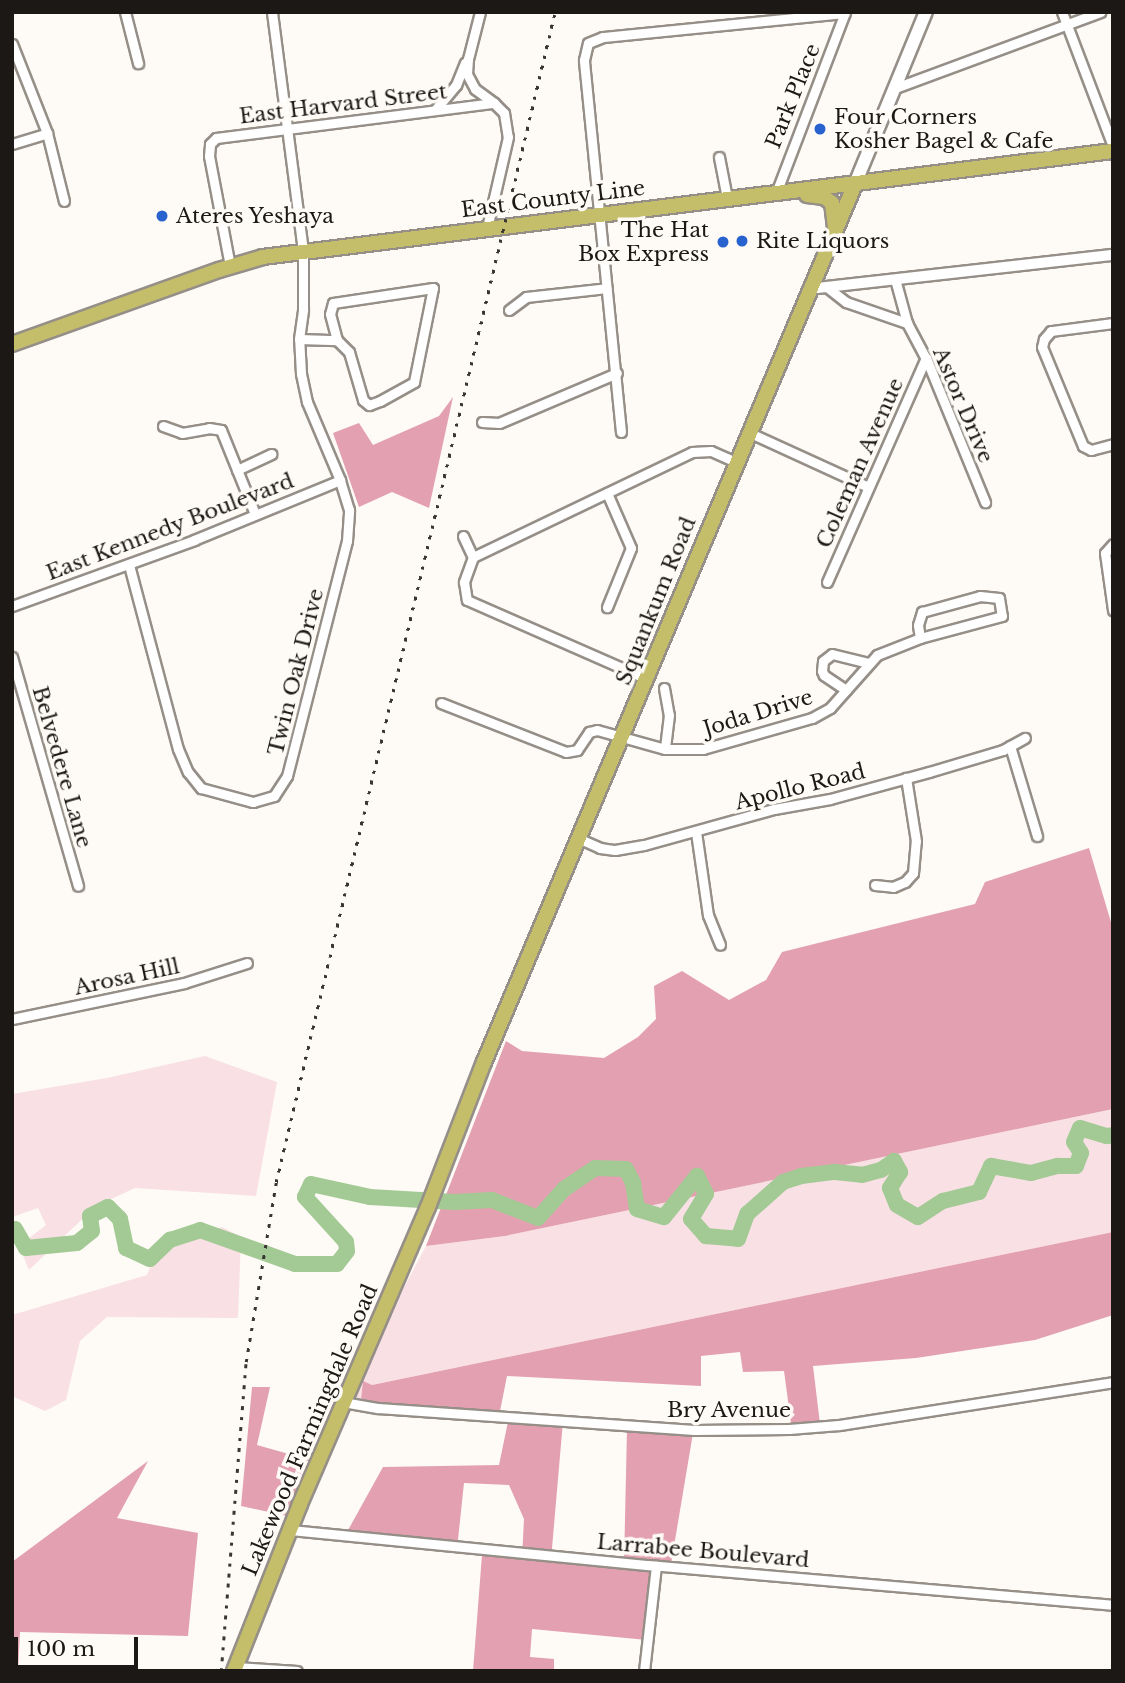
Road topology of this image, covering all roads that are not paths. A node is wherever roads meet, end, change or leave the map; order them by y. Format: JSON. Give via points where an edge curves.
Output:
{"nodes":[{"id":1,"x":125,"y":12,"type":"edge"},
{"id":2,"x":272,"y":12,"type":"edge"},
{"id":3,"x":480,"y":12,"type":"edge"},
{"id":4,"x":845,"y":12,"type":"edge"},
{"id":5,"x":926,"y":12,"type":"edge"},
{"id":6,"x":1062,"y":12,"type":"edge"},
{"id":7,"x":1100,"y":12,"type":"edge"},
{"id":8,"x":1067,"y":25,"type":"junction"},
{"id":9,"x":12,"y":44,"type":"edge"},
{"id":10,"x":468,"y":58,"type":"junction"},
{"id":11,"x":138,"y":62,"type":"dead end"},
{"id":12,"x":895,"y":88,"type":"junction"},
{"id":13,"x":494,"y":103,"type":"junction"},
{"id":14,"x":435,"y":110,"type":"junction"},
{"id":15,"x":287,"y":128,"type":"junction"},
{"id":16,"x":47,"y":133,"type":"junction"},
{"id":17,"x":12,"y":144,"type":"edge"},
{"id":18,"x":1113,"y":149,"type":"edge"},
{"id":19,"x":719,"y":157,"type":"dead end"},
{"id":20,"x":855,"y":184,"type":"junction"},
{"id":21,"x":800,"y":191,"type":"junction"},
{"id":22,"x":776,"y":193,"type":"junction"},
{"id":23,"x":727,"y":198,"type":"junction"},
{"id":24,"x":64,"y":201,"type":"dead end"},
{"id":25,"x":598,"y":215,"type":"junction"},
{"id":26,"x":487,"y":228,"type":"junction"},
{"id":27,"x":835,"y":230,"type":"junction"},
{"id":28,"x":303,"y":251,"type":"junction"},
{"id":29,"x":1113,"y":255,"type":"edge"},
{"id":30,"x":230,"y":266,"type":"junction"},
{"id":31,"x":895,"y":279,"type":"junction"},
{"id":32,"x":607,"y":288,"type":"junction"},
{"id":33,"x":828,"y":288,"type":"junction"},
{"id":34,"x":810,"y":289,"type":"junction"},
{"id":35,"x":509,"y":310,"type":"dead end"},
{"id":36,"x":907,"y":323,"type":"junction"},
{"id":37,"x":1113,"y":323,"type":"edge"},
{"id":38,"x":299,"y":340,"type":"junction"},
{"id":39,"x":337,"y":340,"type":"junction"},
{"id":40,"x":12,"y":344,"type":"edge"},
{"id":41,"x":926,"y":358,"type":"junction"},
{"id":42,"x":617,"y":373,"type":"junction"},
{"id":43,"x":482,"y":422,"type":"dead end"},
{"id":44,"x":163,"y":426,"type":"dead end"},
{"id":45,"x":621,"y":432,"type":"dead end"},
{"id":46,"x":748,"y":432,"type":"junction"},
{"id":47,"x":1113,"y":444,"type":"edge"},
{"id":48,"x":272,"y":454,"type":"dead end"},
{"id":49,"x":736,"y":463,"type":"junction"},
{"id":50,"x":237,"y":470,"type":"junction"},
{"id":51,"x":340,"y":480,"type":"junction"},
{"id":52,"x":868,"y":487,"type":"junction"},
{"id":53,"x":607,"y":493,"type":"junction"},
{"id":54,"x":985,"y":502,"type":"dead end"},
{"id":55,"x":255,"y":514,"type":"junction"},
{"id":56,"x":463,"y":536,"type":"dead end"},
{"id":57,"x":1113,"y":544,"type":"edge"},
{"id":58,"x":473,"y":557,"type":"junction"},
{"id":59,"x":129,"y":565,"type":"junction"},
{"id":60,"x":827,"y":582,"type":"dead end"},
{"id":61,"x":12,"y":606,"type":"edge"},
{"id":62,"x":607,"y":607,"type":"dead end"},
{"id":63,"x":1113,"y":610,"type":"edge"},
{"id":64,"x":920,"y":638,"type":"junction"},
{"id":65,"x":12,"y":657,"type":"edge"},
{"id":66,"x":868,"y":663,"type":"junction"},
{"id":67,"x":647,"y":679,"type":"junction"},
{"id":68,"x":664,"y":688,"type":"dead end"},
{"id":69,"x":846,"y":690,"type":"junction"},
{"id":70,"x":441,"y":703,"type":"dead end"},
{"id":71,"x":623,"y":738,"type":"junction"},
{"id":72,"x":1025,"y":738,"type":"dead end"},
{"id":73,"x":1010,"y":746,"type":"junction"},
{"id":74,"x":665,"y":749,"type":"junction"},
{"id":75,"x":906,"y":778,"type":"junction"},
{"id":76,"x":695,"y":832,"type":"junction"},
{"id":77,"x":1037,"y":836,"type":"dead end"},
{"id":78,"x":580,"y":839,"type":"junction"},
{"id":79,"x":875,"y":885,"type":"dead end"},
{"id":80,"x":78,"y":886,"type":"dead end"},
{"id":81,"x":720,"y":945,"type":"dead end"},
{"id":82,"x":247,"y":963,"type":"dead end"},
{"id":83,"x":12,"y":1019,"type":"edge"},
{"id":84,"x":428,"y":1207,"type":"joint"},
{"id":85,"x":1113,"y":1382,"type":"edge"},
{"id":86,"x":343,"y":1402,"type":"junction"},
{"id":87,"x":290,"y":1530,"type":"junction"},
{"id":88,"x":656,"y":1566,"type":"junction"},
{"id":89,"x":1113,"y":1605,"type":"edge"},
{"id":90,"x":235,"y":1669,"type":"edge"},
{"id":91,"x":297,"y":1671,"type":"edge"},
{"id":92,"x":644,"y":1671,"type":"edge"}],
"edges":[{"from":1,"to":11,"type":"street"},
{"from":2,"to":15,"type":"street","name":"Twin Oak Drive"},
{"from":3,"to":10,"type":"street"},
{"from":4,"to":22,"type":"street","name":"Park Place"},
{"from":4,"to":25,"type":"street","via":[[603,37],[588,43],[584,61]]},
{"from":5,"to":12,"type":"main road","name":"Squankum Road"},
{"from":6,"to":8,"type":"street"},
{"from":7,"to":8,"type":"street"},
{"from":8,"to":12,"type":"street"},
{"from":8,"to":18,"type":"street"},
{"from":9,"to":16,"type":"street"},
{"from":10,"to":13,"type":"street","via":[[467,74],[474,89]]},
{"from":10,"to":14,"type":"street","via":[[456,85]]},
{"from":12,"to":20,"type":"main road","name":"Squankum Road"},
{"from":13,"to":14,"type":"street","name":"East Harvard Street"},
{"from":13,"to":26,"type":"street","via":[[505,117],[508,137]]},
{"from":14,"to":15,"type":"street","name":"East Harvard Street"},
{"from":15,"to":28,"type":"street","name":"Twin Oak Drive"},
{"from":15,"to":30,"type":"street","name":"East Harvard Street","via":[[212,140],[209,156]]},
{"from":16,"to":17,"type":"street"},
{"from":16,"to":24,"type":"street"},
{"from":18,"to":20,"type":"main road","name":"East County Line"},
{"from":19,"to":23,"type":"street"},
{"from":20,"to":21,"type":"main road","name":"East County Line"},
{"from":20,"to":27,"type":"main road","name":"Squankum Road"},
{"from":21,"to":22,"type":"main road","name":"East County Line"},
{"from":21,"to":27,"type":"main road","via":[[831,201]]},
{"from":22,"to":23,"type":"main road","name":"East County Line"},
{"from":23,"to":25,"type":"main road","name":"East County Line"},
{"from":25,"to":26,"type":"main road","name":"East County Line"},
{"from":25,"to":32,"type":"street"},
{"from":26,"to":28,"type":"main road","name":"East County Line"},
{"from":27,"to":34,"type":"main road","name":"Squankum Road"},
{"from":28,"to":30,"type":"main road","name":"East County Line"},
{"from":28,"to":38,"type":"street","name":"Twin Oak Drive"},
{"from":29,"to":31,"type":"street"},
{"from":30,"to":40,"type":"main road","name":"East County Line"},
{"from":31,"to":33,"type":"street"},
{"from":31,"to":36,"type":"street","name":"Astor Drive"},
{"from":32,"to":35,"type":"street","via":[[526,297]]},
{"from":32,"to":42,"type":"street"},
{"from":33,"to":34,"type":"street"},
{"from":33,"to":36,"type":"street","via":[[846,302]]},
{"from":34,"to":46,"type":"main road","name":"Squankum Road"},
{"from":36,"to":41,"type":"street","name":"Astor Drive"},
{"from":37,"to":47,"type":"street","via":[[1051,331],[1042,347],[1083,446],[1091,450]]},
{"from":38,"to":39,"type":"street"},
{"from":38,"to":51,"type":"street","name":"Twin Oak Drive","via":[[307,402]]},
{"from":39,"to":39,"type":"street","via":[[349,352],[363,400],[369,405],[380,401],[414,382],[433,288],[332,303]]},
{"from":41,"to":52,"type":"street","name":"Coleman Avenue"},
{"from":41,"to":54,"type":"street","name":"Astor Drive"},
{"from":42,"to":43,"type":"street","via":[[499,423]]},
{"from":42,"to":45,"type":"street"},
{"from":44,"to":50,"type":"street","via":[[182,433],[221,430]]},
{"from":46,"to":49,"type":"main road","name":"Squankum Road"},
{"from":46,"to":52,"type":"street"},
{"from":48,"to":50,"type":"street"},
{"from":49,"to":53,"type":"street","via":[[710,451],[692,452]]},
{"from":49,"to":67,"type":"main road","name":"Squankum Road"},
{"from":50,"to":55,"type":"street"},
{"from":51,"to":55,"type":"street","name":"East Kennedy Boulevard"},
{"from":51,"to":59,"type":"street","name":"Twin Oak Drive","via":[[349,510],[347,541],[287,776],[274,796],[253,802],[201,788],[188,772],[177,750]]},
{"from":52,"to":60,"type":"street","name":"Coleman Avenue"},
{"from":53,"to":58,"type":"street"},
{"from":53,"to":62,"type":"street","via":[[631,548]]},
{"from":55,"to":59,"type":"street","name":"East Kennedy Boulevard"},
{"from":56,"to":58,"type":"street"},
{"from":57,"to":63,"type":"street","via":[[1105,553]]},
{"from":58,"to":67,"type":"street","via":[[464,582],[467,600]]},
{"from":59,"to":61,"type":"street","name":"East Kennedy Boulevard"},
{"from":64,"to":64,"type":"street","name":"Joda Drive","via":[[1002,616],[999,598],[980,596],[927,609],[919,618]]},
{"from":64,"to":66,"type":"street","name":"Joda Drive"},
{"from":65,"to":80,"type":"street","name":"Belvedere Lane"},
{"from":66,"to":69,"type":"street","name":"Joda Drive"},
{"from":66,"to":69,"type":"street","via":[[832,654],[823,661],[824,675]]},
{"from":67,"to":71,"type":"main road","name":"Squankum Road"},
{"from":68,"to":74,"type":"street","via":[[669,715]]},
{"from":69,"to":74,"type":"street","name":"Joda Drive","via":[[830,708],[812,718],[703,749]]},
{"from":70,"to":71,"type":"street","name":"Joda Drive","via":[[566,752],[577,750],[593,731]]},
{"from":71,"to":74,"type":"street","name":"Joda Drive"},
{"from":71,"to":78,"type":"main road","name":"Squankum Road"},
{"from":72,"to":73,"type":"street","name":"Apollo Road"},
{"from":73,"to":75,"type":"street","name":"Apollo Road"},
{"from":73,"to":77,"type":"street"},
{"from":75,"to":76,"type":"street","name":"Apollo Road","via":[[830,799],[774,808]]},
{"from":75,"to":79,"type":"street","via":[[917,857],[913,873],[893,887]]},
{"from":76,"to":78,"type":"street","name":"Apollo Road","via":[[615,850]]},
{"from":76,"to":81,"type":"street","via":[[708,915]]},
{"from":78,"to":84,"type":"main road","name":"Squankum Road","via":[[484,1062]]},
{"from":82,"to":83,"type":"street","name":"Arosa Hill","via":[[184,983]]},
{"from":84,"to":86,"type":"main road","name":"Lakewood Farmingdale Road"},
{"from":85,"to":86,"type":"street","name":"Bry Avenue","via":[[839,1425],[777,1429],[694,1430]]},
{"from":86,"to":87,"type":"main road","name":"Lakewood Farmingdale Road"},
{"from":87,"to":88,"type":"street","name":"Larrabee Boulevard"},
{"from":87,"to":90,"type":"main road","name":"Lakewood Farmingdale Road"},
{"from":88,"to":89,"type":"street","name":"Larrabee Boulevard"},
{"from":88,"to":92,"type":"street"},
{"from":90,"to":91,"type":"street"}]}
